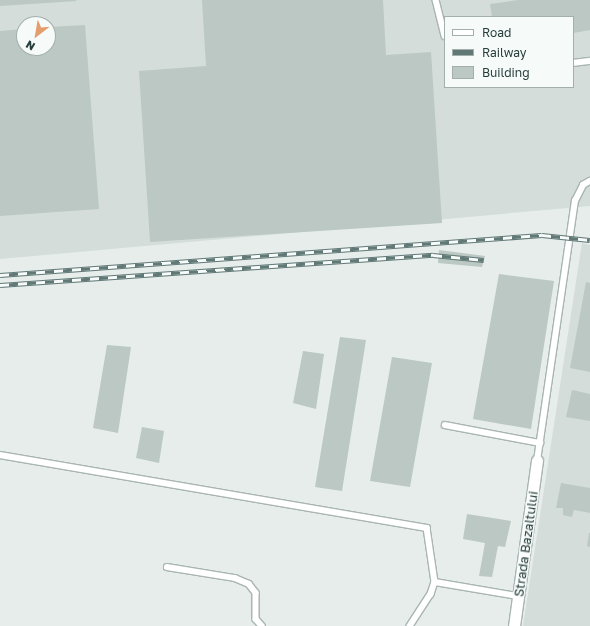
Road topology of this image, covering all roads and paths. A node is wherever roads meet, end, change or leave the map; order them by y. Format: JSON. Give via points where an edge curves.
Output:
{"nodes":[{"id":1,"x":436,"y":0,"type":"edge"},
{"id":2,"x":444,"y":32,"type":"edge"},
{"id":3,"x":590,"y":61,"type":"edge"},
{"id":4,"x":574,"y":63,"type":"edge"},
{"id":5,"x":590,"y":181,"type":"edge"},
{"id":6,"x":445,"y":425,"type":"dead end"},
{"id":7,"x":540,"y":443,"type":"junction"},
{"id":8,"x":0,"y":455,"type":"edge"},
{"id":9,"x":537,"y":461,"type":"joint"},
{"id":10,"x":168,"y":567,"type":"dead end"},
{"id":11,"x":435,"y":582,"type":"junction"},
{"id":12,"x":518,"y":596,"type":"junction"},
{"id":13,"x":262,"y":626,"type":"edge"},
{"id":14,"x":410,"y":626,"type":"edge"},
{"id":15,"x":514,"y":626,"type":"edge"}],
"edges":[{"from":1,"to":2,"type":"lane"},
{"from":3,"to":4,"type":"lane"},
{"from":5,"to":7,"type":"lane","via":[[583,185],[575,201]]},
{"from":6,"to":7,"type":"lane"},
{"from":7,"to":9,"type":"lane"},
{"from":8,"to":11,"type":"lane","via":[[427,528]]},
{"from":9,"to":12,"type":"street","name":"Strada Bazaltului"},
{"from":10,"to":13,"type":"lane","via":[[235,578],[250,584],[256,592],[256,619]]},
{"from":11,"to":12,"type":"lane"},
{"from":11,"to":14,"type":"lane","via":[[431,594]]},
{"from":12,"to":15,"type":"street","name":"Strada Bazaltului"}]}
